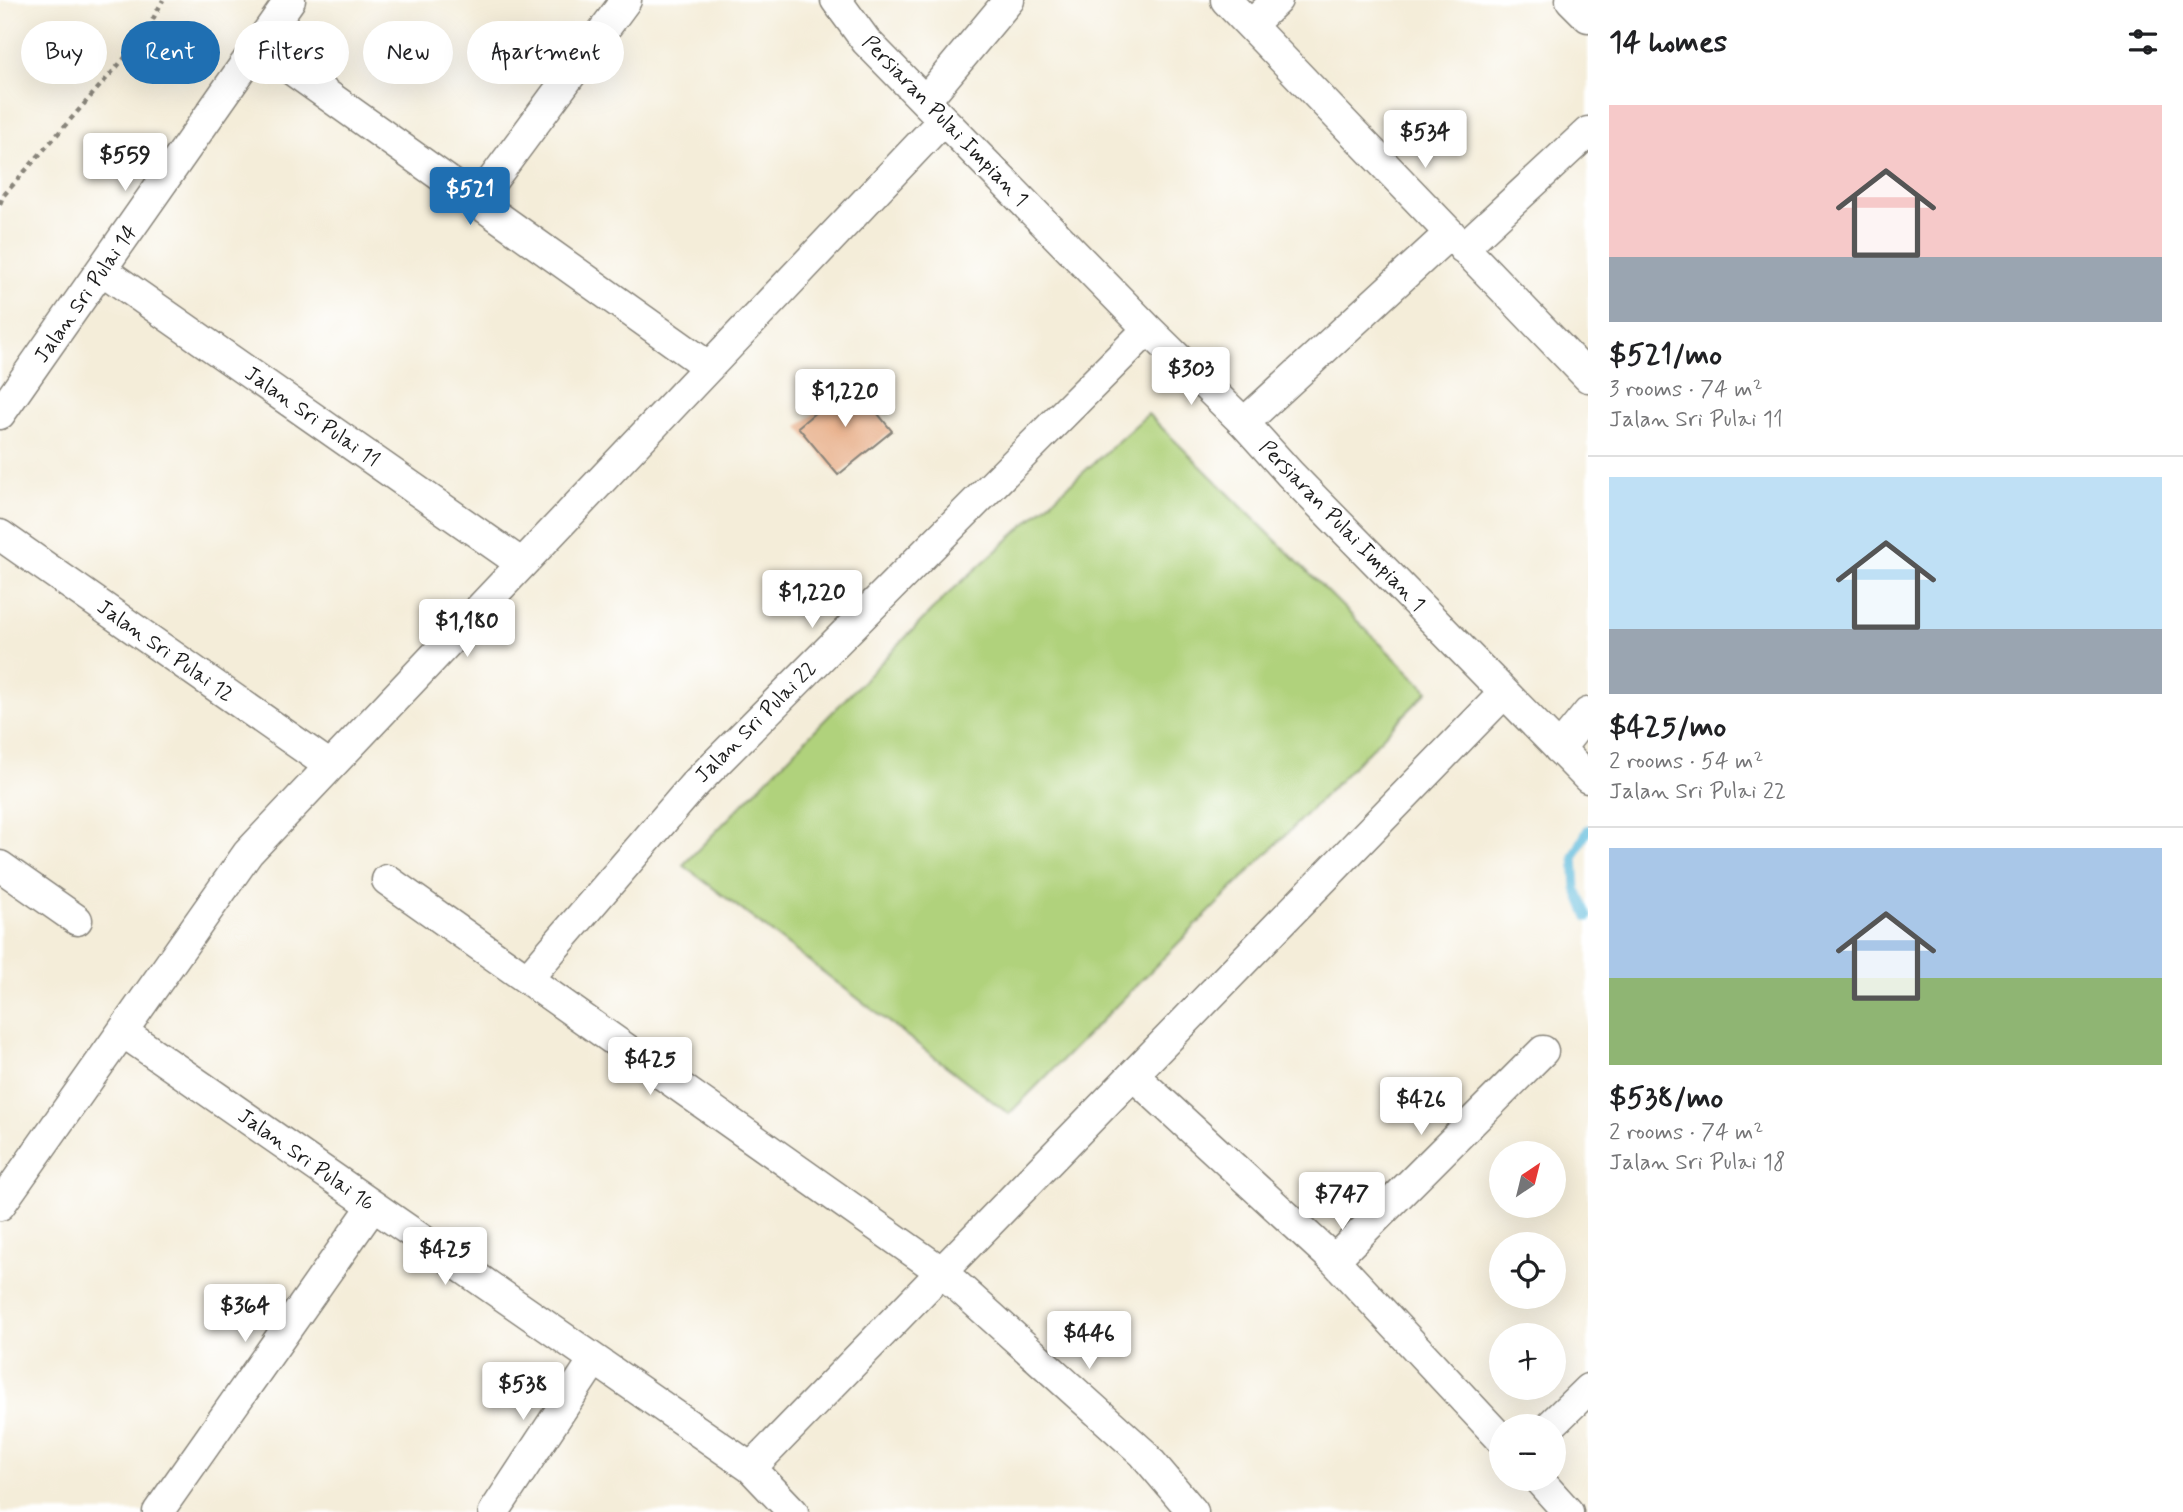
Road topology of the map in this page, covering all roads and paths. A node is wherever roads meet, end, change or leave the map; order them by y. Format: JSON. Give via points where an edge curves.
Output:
{"nodes":[{"id":1,"x":163,"y":0,"type":"edge"},
{"id":2,"x":290,"y":0,"type":"edge"},
{"id":3,"x":626,"y":0,"type":"edge"},
{"id":4,"x":836,"y":0,"type":"edge"},
{"id":5,"x":1009,"y":0,"type":"edge"},
{"id":6,"x":1226,"y":0,"type":"edge"},
{"id":7,"x":1277,"y":0,"type":"edge"},
{"id":8,"x":1572,"y":0,"type":"edge"},
{"id":9,"x":1588,"y":17,"type":"edge"},
{"id":10,"x":277,"y":21,"type":"edge"},
{"id":11,"x":1251,"y":25,"type":"junction"},
{"id":12,"x":234,"y":84,"type":"edge"},
{"id":13,"x":312,"y":84,"type":"edge"},
{"id":14,"x":934,"y":110,"type":"junction"},
{"id":15,"x":1588,"y":132,"type":"edge"},
{"id":16,"x":477,"y":201,"type":"junction"},
{"id":17,"x":0,"y":204,"type":"edge"},
{"id":18,"x":1457,"y":241,"type":"junction"},
{"id":19,"x":102,"y":270,"type":"junction"},
{"id":20,"x":1148,"y":329,"type":"junction"},
{"id":21,"x":709,"y":367,"type":"junction"},
{"id":22,"x":1588,"y":377,"type":"edge"},
{"id":23,"x":0,"y":414,"type":"edge"},
{"id":24,"x":1244,"y":423,"type":"junction"},
{"id":25,"x":0,"y":535,"type":"edge"},
{"id":26,"x":522,"y":564,"type":"junction"},
{"id":27,"x":1504,"y":693,"type":"junction"},
{"id":28,"x":1588,"y":713,"type":"edge"},
{"id":29,"x":1559,"y":749,"type":"junction"},
{"id":30,"x":330,"y":766,"type":"junction"},
{"id":31,"x":1588,"y":778,"type":"edge"},
{"id":32,"x":0,"y":866,"type":"edge"},
{"id":33,"x":387,"y":880,"type":"dead end"},
{"id":34,"x":78,"y":920,"type":"dead end"},
{"id":35,"x":527,"y":979,"type":"junction"},
{"id":36,"x":122,"y":1032,"type":"junction"},
{"id":37,"x":1543,"y":1051,"type":"dead end"},
{"id":38,"x":1133,"y":1075,"type":"junction"},
{"id":39,"x":0,"y":1205,"type":"edge"},
{"id":40,"x":373,"y":1206,"type":"junction"},
{"id":41,"x":1334,"y":1260,"type":"junction"},
{"id":42,"x":942,"y":1272,"type":"junction"},
{"id":43,"x":594,"y":1360,"type":"junction"},
{"id":44,"x":1588,"y":1389,"type":"edge"},
{"id":45,"x":1562,"y":1414,"type":"edge"},
{"id":46,"x":1489,"y":1426,"type":"edge"},
{"id":47,"x":751,"y":1468,"type":"junction"},
{"id":48,"x":1549,"y":1491,"type":"edge"},
{"id":49,"x":158,"y":1512,"type":"edge"},
{"id":50,"x":494,"y":1512,"type":"edge"},
{"id":51,"x":793,"y":1512,"type":"edge"},
{"id":52,"x":1194,"y":1512,"type":"edge"},
{"id":53,"x":1568,"y":1512,"type":"edge"}],
"edges":[{"from":1,"to":17,"type":"path","via":[[144,36]]},
{"from":2,"to":10,"type":"street","name":"Jalan Sri Pulai 14"},
{"from":3,"to":16,"type":"street"},
{"from":4,"to":14,"type":"street","name":"Persiaran Pulai Impian 1","via":[[866,41]]},
{"from":5,"to":14,"type":"street"},
{"from":6,"to":11,"type":"street"},
{"from":7,"to":11,"type":"street"},
{"from":8,"to":9,"type":"street"},
{"from":11,"to":18,"type":"street"},
{"from":12,"to":19,"type":"street","name":"Jalan Sri Pulai 14"},
{"from":13,"to":16,"type":"street"},
{"from":14,"to":20,"type":"street","name":"Persiaran Pulai Impian 1"},
{"from":14,"to":21,"type":"street"},
{"from":15,"to":18,"type":"street"},
{"from":16,"to":21,"type":"street"},
{"from":18,"to":22,"type":"street"},
{"from":18,"to":24,"type":"street"},
{"from":19,"to":23,"type":"street","name":"Jalan Sri Pulai 14"},
{"from":19,"to":26,"type":"street","name":"Jalan Sri Pulai 11"},
{"from":20,"to":24,"type":"street","name":"Persiaran Pulai Impian 1"},
{"from":20,"to":35,"type":"street","name":"Jalan Sri Pulai 22","via":[[693,786]]},
{"from":21,"to":26,"type":"street"},
{"from":24,"to":27,"type":"street","name":"Persiaran Pulai Impian 1"},
{"from":25,"to":30,"type":"street","name":"Jalan Sri Pulai 12"},
{"from":26,"to":30,"type":"street"},
{"from":27,"to":29,"type":"street","name":"Persiaran Pulai Impian 1"},
{"from":27,"to":38,"type":"street"},
{"from":28,"to":29,"type":"street"},
{"from":29,"to":31,"type":"street","name":"Persiaran Pulai Impian 1"},
{"from":30,"to":36,"type":"street","via":[[248,853]]},
{"from":32,"to":34,"type":"street"},
{"from":33,"to":35,"type":"street"},
{"from":35,"to":42,"type":"street"},
{"from":36,"to":39,"type":"street"},
{"from":36,"to":40,"type":"street","name":"Jalan Sri Pulai 16"},
{"from":37,"to":41,"type":"street"},
{"from":38,"to":41,"type":"street"},
{"from":38,"to":42,"type":"street"},
{"from":40,"to":43,"type":"street","name":"Jalan Sri Pulai 16"},
{"from":40,"to":49,"type":"street"},
{"from":41,"to":46,"type":"street"},
{"from":42,"to":47,"type":"street"},
{"from":42,"to":52,"type":"street","via":[[1143,1453]]},
{"from":43,"to":47,"type":"street","name":"Jalan Sri Pulai 16"},
{"from":43,"to":50,"type":"street"},
{"from":44,"to":45,"type":"street"},
{"from":47,"to":51,"type":"street","name":"Jalan Sri Pulai 16"},
{"from":48,"to":53,"type":"street"}]}
